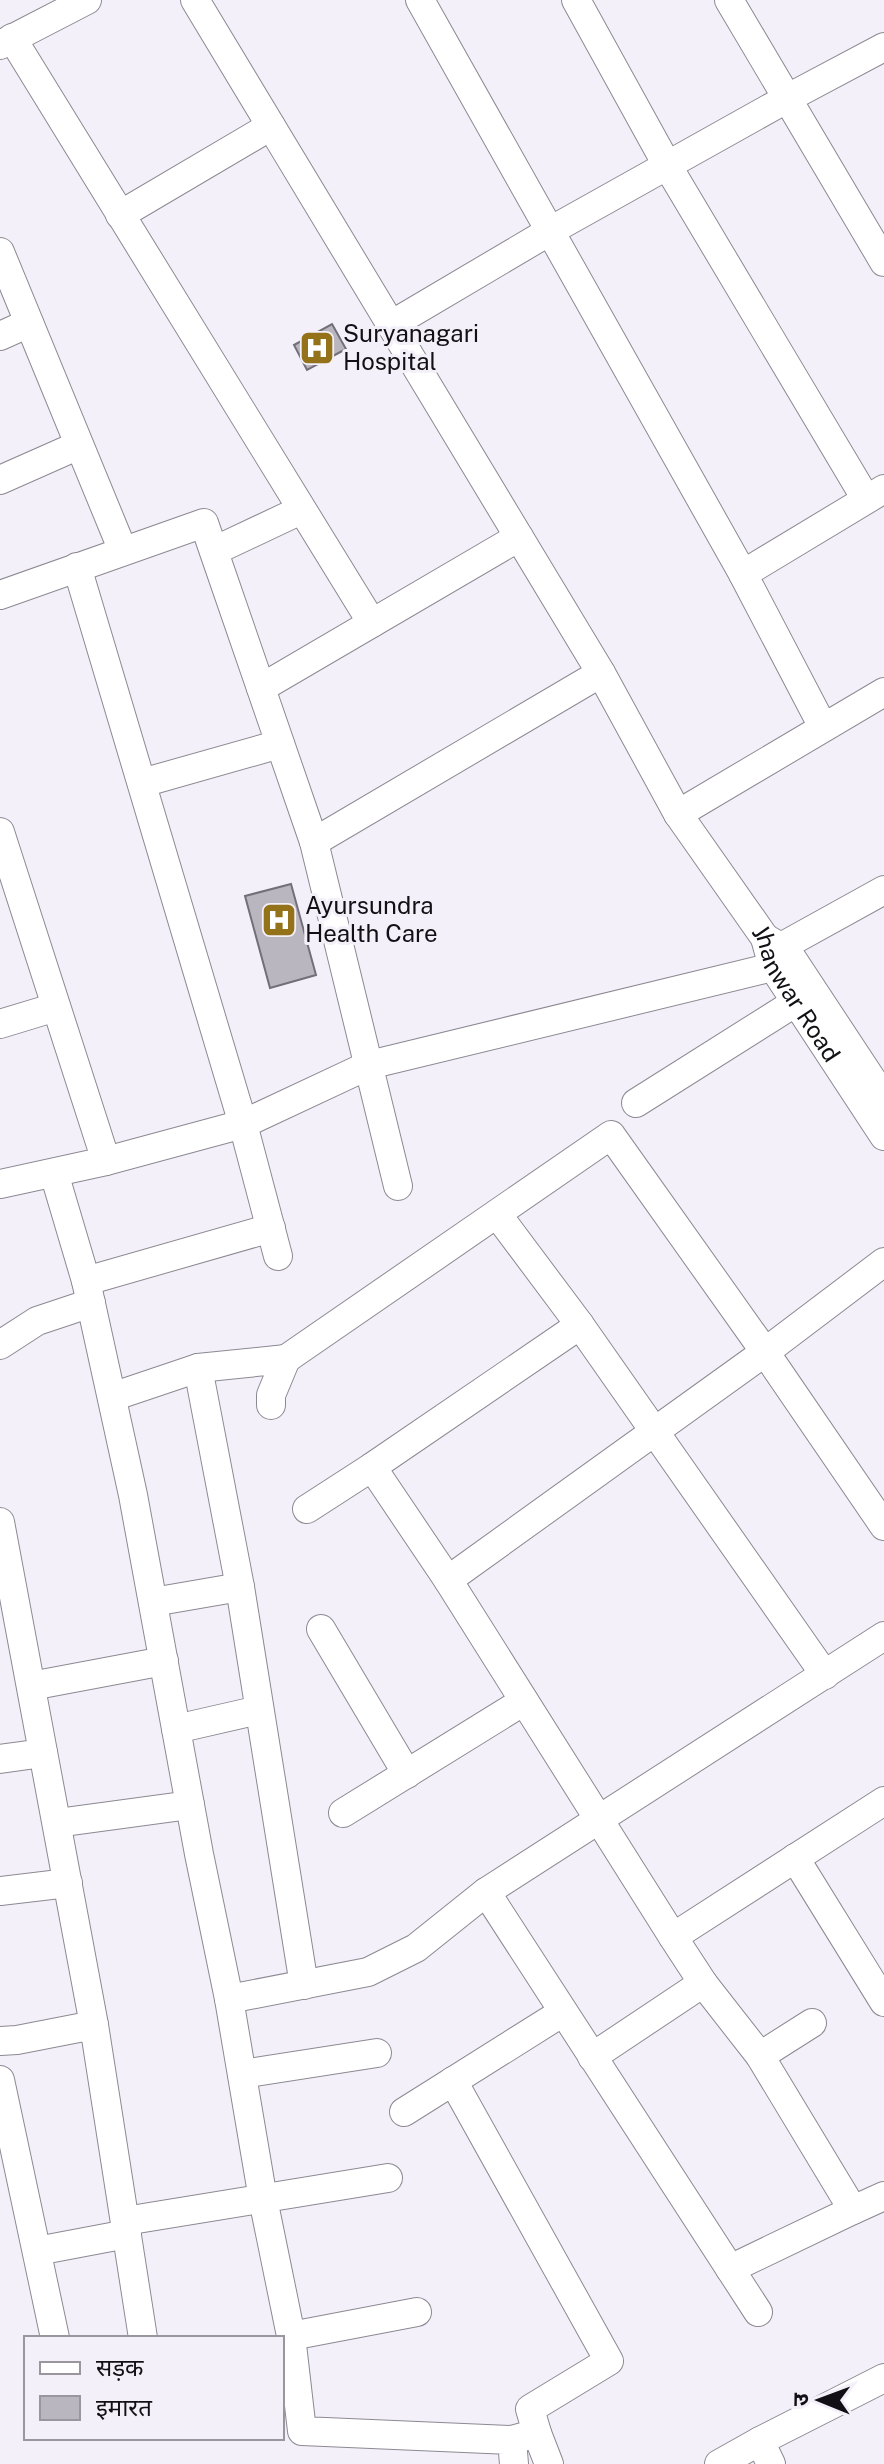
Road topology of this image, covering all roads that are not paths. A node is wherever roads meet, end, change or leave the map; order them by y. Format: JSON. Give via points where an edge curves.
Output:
{"nodes":[{"id":1,"x":87,"y":0,"type":"edge"},
{"id":2,"x":195,"y":0,"type":"edge"},
{"id":3,"x":420,"y":0,"type":"edge"},
{"id":4,"x":576,"y":0,"type":"edge"},
{"id":5,"x":729,"y":0,"type":"edge"},
{"id":6,"x":6,"y":42,"type":"edge"},
{"id":7,"x":884,"y":47,"type":"edge"},
{"id":8,"x":788,"y":98,"type":"junction"},
{"id":9,"x":271,"y":126,"type":"junction"},
{"id":10,"x":667,"y":165,"type":"junction"},
{"id":11,"x":120,"y":215,"type":"junction"},
{"id":12,"x":550,"y":231,"type":"junction"},
{"id":13,"x":0,"y":252,"type":"edge"},
{"id":14,"x":884,"y":262,"type":"edge"},
{"id":15,"x":29,"y":323,"type":"junction"},
{"id":16,"x":391,"y":325,"type":"junction"},
{"id":17,"x":0,"y":336,"type":"edge"},
{"id":18,"x":79,"y":445,"type":"junction"},
{"id":19,"x":0,"y":480,"type":"edge"},
{"id":20,"x":875,"y":494,"type":"edge"},
{"id":21,"x":301,"y":510,"type":"junction"},
{"id":22,"x":519,"y":537,"type":"junction"},
{"id":23,"x":123,"y":551,"type":"junction"},
{"id":24,"x":214,"y":551,"type":"junction"},
{"id":25,"x":77,"y":567,"type":"junction"},
{"id":26,"x":743,"y":574,"type":"junction"},
{"id":27,"x":0,"y":595,"type":"edge"},
{"id":28,"x":372,"y":623,"type":"junction"},
{"id":29,"x":601,"y":673,"type":"junction"},
{"id":30,"x":261,"y":688,"type":"junction"},
{"id":31,"x":884,"y":692,"type":"edge"},
{"id":32,"x":823,"y":727,"type":"junction"},
{"id":33,"x":280,"y":744,"type":"junction"},
{"id":34,"x":142,"y":783,"type":"junction"},
{"id":35,"x":678,"y":814,"type":"junction"},
{"id":36,"x":0,"y":832,"type":"edge"},
{"id":37,"x":314,"y":842,"type":"junction"},
{"id":38,"x":884,"y":890,"type":"edge"},
{"id":39,"x":773,"y":951,"type":"junction"},
{"id":40,"x":796,"y":1002,"type":"junction"},
{"id":41,"x":56,"y":1007,"type":"junction"},
{"id":42,"x":0,"y":1024,"type":"edge"},
{"id":43,"x":369,"y":1065,"type":"junction"},
{"id":44,"x":884,"y":1098,"type":"edge"},
{"id":45,"x":636,"y":1103,"type":"dead end"},
{"id":46,"x":243,"y":1124,"type":"junction"},
{"id":47,"x":884,"y":1136,"type":"edge"},
{"id":48,"x":106,"y":1161,"type":"junction"},
{"id":49,"x":54,"y":1173,"type":"junction"},
{"id":50,"x":0,"y":1184,"type":"edge"},
{"id":51,"x":398,"y":1186,"type":"dead end"},
{"id":52,"x":497,"y":1214,"type":"junction"},
{"id":53,"x":271,"y":1228,"type":"junction"},
{"id":54,"x":278,"y":1256,"type":"dead end"},
{"id":55,"x":884,"y":1262,"type":"edge"},
{"id":56,"x":88,"y":1292,"type":"junction"},
{"id":57,"x":580,"y":1325,"type":"junction"},
{"id":58,"x":0,"y":1345,"type":"edge"},
{"id":59,"x":765,"y":1352,"type":"junction"},
{"id":60,"x":286,"y":1359,"type":"junction"},
{"id":61,"x":198,"y":1368,"type":"junction"},
{"id":62,"x":112,"y":1397,"type":"junction"},
{"id":63,"x":271,"y":1405,"type":"dead end"},
{"id":64,"x":653,"y":1433,"type":"junction"},
{"id":65,"x":372,"y":1467,"type":"junction"},
{"id":66,"x":307,"y":1509,"type":"dead end"},
{"id":67,"x":0,"y":1522,"type":"edge"},
{"id":68,"x":884,"y":1526,"type":"edge"},
{"id":69,"x":448,"y":1580,"type":"junction"},
{"id":70,"x":240,"y":1587,"type":"junction"},
{"id":71,"x":153,"y":1602,"type":"junction"},
{"id":72,"x":9,"y":1621,"type":"edge"},
{"id":73,"x":321,"y":1629,"type":"dead end"},
{"id":74,"x":884,"y":1636,"type":"edge"},
{"id":75,"x":164,"y":1661,"type":"junction"},
{"id":76,"x":825,"y":1675,"type":"junction"},
{"id":77,"x":31,"y":1686,"type":"junction"},
{"id":78,"x":524,"y":1701,"type":"junction"},
{"id":79,"x":259,"y":1710,"type":"junction"},
{"id":80,"x":176,"y":1729,"type":"junction"},
{"id":81,"x":43,"y":1753,"type":"junction"},
{"id":82,"x":0,"y":1759,"type":"edge"},
{"id":83,"x":407,"y":1774,"type":"junction"},
{"id":84,"x":884,"y":1801,"type":"edge"},
{"id":85,"x":190,"y":1805,"type":"junction"},
{"id":86,"x":343,"y":1813,"type":"dead end"},
{"id":87,"x":598,"y":1819,"type":"junction"},
{"id":88,"x":57,"y":1823,"type":"junction"},
{"id":89,"x":795,"y":1858,"type":"junction"},
{"id":90,"x":68,"y":1883,"type":"junction"},
{"id":91,"x":0,"y":1891,"type":"edge"},
{"id":92,"x":486,"y":1892,"type":"junction"},
{"id":93,"x":673,"y":1937,"type":"junction"},
{"id":94,"x":703,"y":1983,"type":"junction"},
{"id":95,"x":304,"y":1985,"type":"junction"},
{"id":96,"x":881,"y":1992,"type":"edge"},
{"id":97,"x":229,"y":1999,"type":"junction"},
{"id":98,"x":563,"y":2012,"type":"junction"},
{"id":99,"x":812,"y":2023,"type":"dead end"},
{"id":100,"x":94,"y":2025,"type":"junction"},
{"id":101,"x":0,"y":2041,"type":"edge"},
{"id":102,"x":377,"y":2053,"type":"dead end"},
{"id":103,"x":760,"y":2056,"type":"junction"},
{"id":104,"x":592,"y":2057,"type":"junction"},
{"id":105,"x":242,"y":2074,"type":"junction"},
{"id":106,"x":0,"y":2080,"type":"edge"},
{"id":107,"x":453,"y":2081,"type":"junction"},
{"id":108,"x":404,"y":2112,"type":"dead end"},
{"id":109,"x":388,"y":2178,"type":"dead end"},
{"id":110,"x":884,"y":2196,"type":"edge"},
{"id":111,"x":263,"y":2199,"type":"junction"},
{"id":112,"x":853,"y":2210,"type":"junction"},
{"id":113,"x":126,"y":2227,"type":"junction"},
{"id":114,"x":37,"y":2251,"type":"junction"},
{"id":115,"x":730,"y":2269,"type":"junction"},
{"id":116,"x":417,"y":2312,"type":"dead end"},
{"id":117,"x":758,"y":2312,"type":"dead end"},
{"id":118,"x":55,"y":2336,"type":"edge"},
{"id":119,"x":143,"y":2336,"type":"edge"},
{"id":120,"x":291,"y":2336,"type":"junction"},
{"id":121,"x":884,"y":2378,"type":"edge"},
{"id":122,"x":292,"y":2431,"type":"edge"},
{"id":123,"x":521,"y":2446,"type":"edge"},
{"id":124,"x":766,"y":2453,"type":"edge"},
{"id":125,"x":549,"y":2464,"type":"edge"},
{"id":126,"x":719,"y":2464,"type":"edge"}],
"edges":[{"from":1,"to":6,"type":"street"},
{"from":2,"to":9,"type":"street"},
{"from":3,"to":12,"type":"street"},
{"from":4,"to":10,"type":"street"},
{"from":5,"to":8,"type":"street"},
{"from":6,"to":11,"type":"street"},
{"from":7,"to":8,"type":"street"},
{"from":8,"to":10,"type":"street"},
{"from":8,"to":14,"type":"street"},
{"from":9,"to":11,"type":"street"},
{"from":9,"to":16,"type":"street"},
{"from":10,"to":12,"type":"street"},
{"from":10,"to":20,"type":"street"},
{"from":11,"to":21,"type":"street"},
{"from":12,"to":16,"type":"street"},
{"from":12,"to":26,"type":"street"},
{"from":13,"to":15,"type":"street"},
{"from":15,"to":17,"type":"street"},
{"from":15,"to":18,"type":"street"},
{"from":16,"to":22,"type":"street"},
{"from":18,"to":19,"type":"street"},
{"from":18,"to":23,"type":"street"},
{"from":20,"to":26,"type":"street"},
{"from":21,"to":24,"type":"street"},
{"from":21,"to":28,"type":"street"},
{"from":22,"to":28,"type":"street"},
{"from":22,"to":29,"type":"street"},
{"from":23,"to":24,"type":"street","via":[[204,523]]},
{"from":23,"to":25,"type":"street"},
{"from":24,"to":30,"type":"street"},
{"from":25,"to":27,"type":"street"},
{"from":25,"to":34,"type":"street"},
{"from":26,"to":32,"type":"street"},
{"from":28,"to":30,"type":"street"},
{"from":29,"to":35,"type":"street"},
{"from":29,"to":37,"type":"street"},
{"from":30,"to":33,"type":"street"},
{"from":31,"to":32,"type":"street"},
{"from":32,"to":35,"type":"street"},
{"from":33,"to":34,"type":"street"},
{"from":33,"to":37,"type":"street"},
{"from":34,"to":46,"type":"street"},
{"from":35,"to":39,"type":"street"},
{"from":36,"to":41,"type":"street"},
{"from":37,"to":43,"type":"street"},
{"from":38,"to":39,"type":"street"},
{"from":39,"to":40,"type":"street","name":"Jhanwar Road"},
{"from":39,"to":43,"type":"street"},
{"from":39,"to":44,"type":"street","name":"Jhanwar Road","via":[[791,957]]},
{"from":40,"to":45,"type":"street"},
{"from":40,"to":47,"type":"street","name":"Jhanwar Road"},
{"from":41,"to":42,"type":"street"},
{"from":41,"to":48,"type":"street"},
{"from":43,"to":46,"type":"street"},
{"from":43,"to":51,"type":"street"},
{"from":46,"to":48,"type":"street"},
{"from":46,"to":53,"type":"street"},
{"from":48,"to":49,"type":"street"},
{"from":49,"to":50,"type":"street"},
{"from":49,"to":56,"type":"street"},
{"from":52,"to":57,"type":"street"},
{"from":52,"to":59,"type":"street","via":[[611,1135]]},
{"from":52,"to":60,"type":"street"},
{"from":53,"to":54,"type":"street"},
{"from":53,"to":56,"type":"street"},
{"from":55,"to":59,"type":"street"},
{"from":56,"to":58,"type":"street"},
{"from":56,"to":62,"type":"street"},
{"from":57,"to":64,"type":"street"},
{"from":57,"to":65,"type":"street"},
{"from":59,"to":64,"type":"street"},
{"from":59,"to":68,"type":"street"},
{"from":60,"to":61,"type":"street"},
{"from":60,"to":63,"type":"street"},
{"from":61,"to":62,"type":"street"},
{"from":61,"to":70,"type":"street"},
{"from":62,"to":71,"type":"street"},
{"from":64,"to":69,"type":"street"},
{"from":64,"to":76,"type":"street"},
{"from":65,"to":66,"type":"street"},
{"from":65,"to":69,"type":"street"},
{"from":67,"to":72,"type":"street"},
{"from":69,"to":78,"type":"street"},
{"from":70,"to":71,"type":"street"},
{"from":70,"to":79,"type":"street"},
{"from":71,"to":75,"type":"street"},
{"from":72,"to":77,"type":"street"},
{"from":73,"to":83,"type":"street"},
{"from":74,"to":76,"type":"street"},
{"from":75,"to":77,"type":"street"},
{"from":75,"to":80,"type":"street"},
{"from":76,"to":87,"type":"street"},
{"from":77,"to":81,"type":"street"},
{"from":78,"to":83,"type":"street"},
{"from":78,"to":87,"type":"street"},
{"from":79,"to":80,"type":"street"},
{"from":79,"to":95,"type":"street"},
{"from":80,"to":85,"type":"street"},
{"from":81,"to":82,"type":"street"},
{"from":81,"to":88,"type":"street"},
{"from":83,"to":86,"type":"street"},
{"from":84,"to":89,"type":"street"},
{"from":85,"to":88,"type":"street"},
{"from":85,"to":97,"type":"street"},
{"from":87,"to":92,"type":"street"},
{"from":87,"to":93,"type":"street"},
{"from":88,"to":90,"type":"street"},
{"from":89,"to":93,"type":"street"},
{"from":89,"to":96,"type":"street"},
{"from":90,"to":91,"type":"street"},
{"from":90,"to":100,"type":"street"},
{"from":92,"to":95,"type":"street","via":[[416,1948],[368,1972]]},
{"from":92,"to":98,"type":"street"},
{"from":93,"to":94,"type":"street"},
{"from":94,"to":103,"type":"street"},
{"from":94,"to":104,"type":"street"},
{"from":95,"to":97,"type":"street"},
{"from":97,"to":105,"type":"street"},
{"from":98,"to":104,"type":"street"},
{"from":98,"to":107,"type":"street"},
{"from":99,"to":103,"type":"street"},
{"from":100,"to":101,"type":"street"},
{"from":100,"to":113,"type":"street"},
{"from":102,"to":105,"type":"street"},
{"from":103,"to":112,"type":"street"},
{"from":104,"to":115,"type":"street"},
{"from":105,"to":111,"type":"street"},
{"from":106,"to":114,"type":"street"},
{"from":107,"to":108,"type":"street"},
{"from":107,"to":123,"type":"street","via":[[609,2361],[530,2409]]},
{"from":109,"to":111,"type":"street"},
{"from":110,"to":112,"type":"street"},
{"from":111,"to":113,"type":"street"},
{"from":111,"to":120,"type":"street"},
{"from":112,"to":115,"type":"street"},
{"from":113,"to":114,"type":"street"},
{"from":113,"to":119,"type":"street"},
{"from":114,"to":118,"type":"street"},
{"from":115,"to":117,"type":"street"},
{"from":116,"to":120,"type":"street"},
{"from":120,"to":122,"type":"street"},
{"from":121,"to":124,"type":"street"},
{"from":122,"to":123,"type":"street"},
{"from":123,"to":125,"type":"street"},
{"from":124,"to":126,"type":"street"}]}
